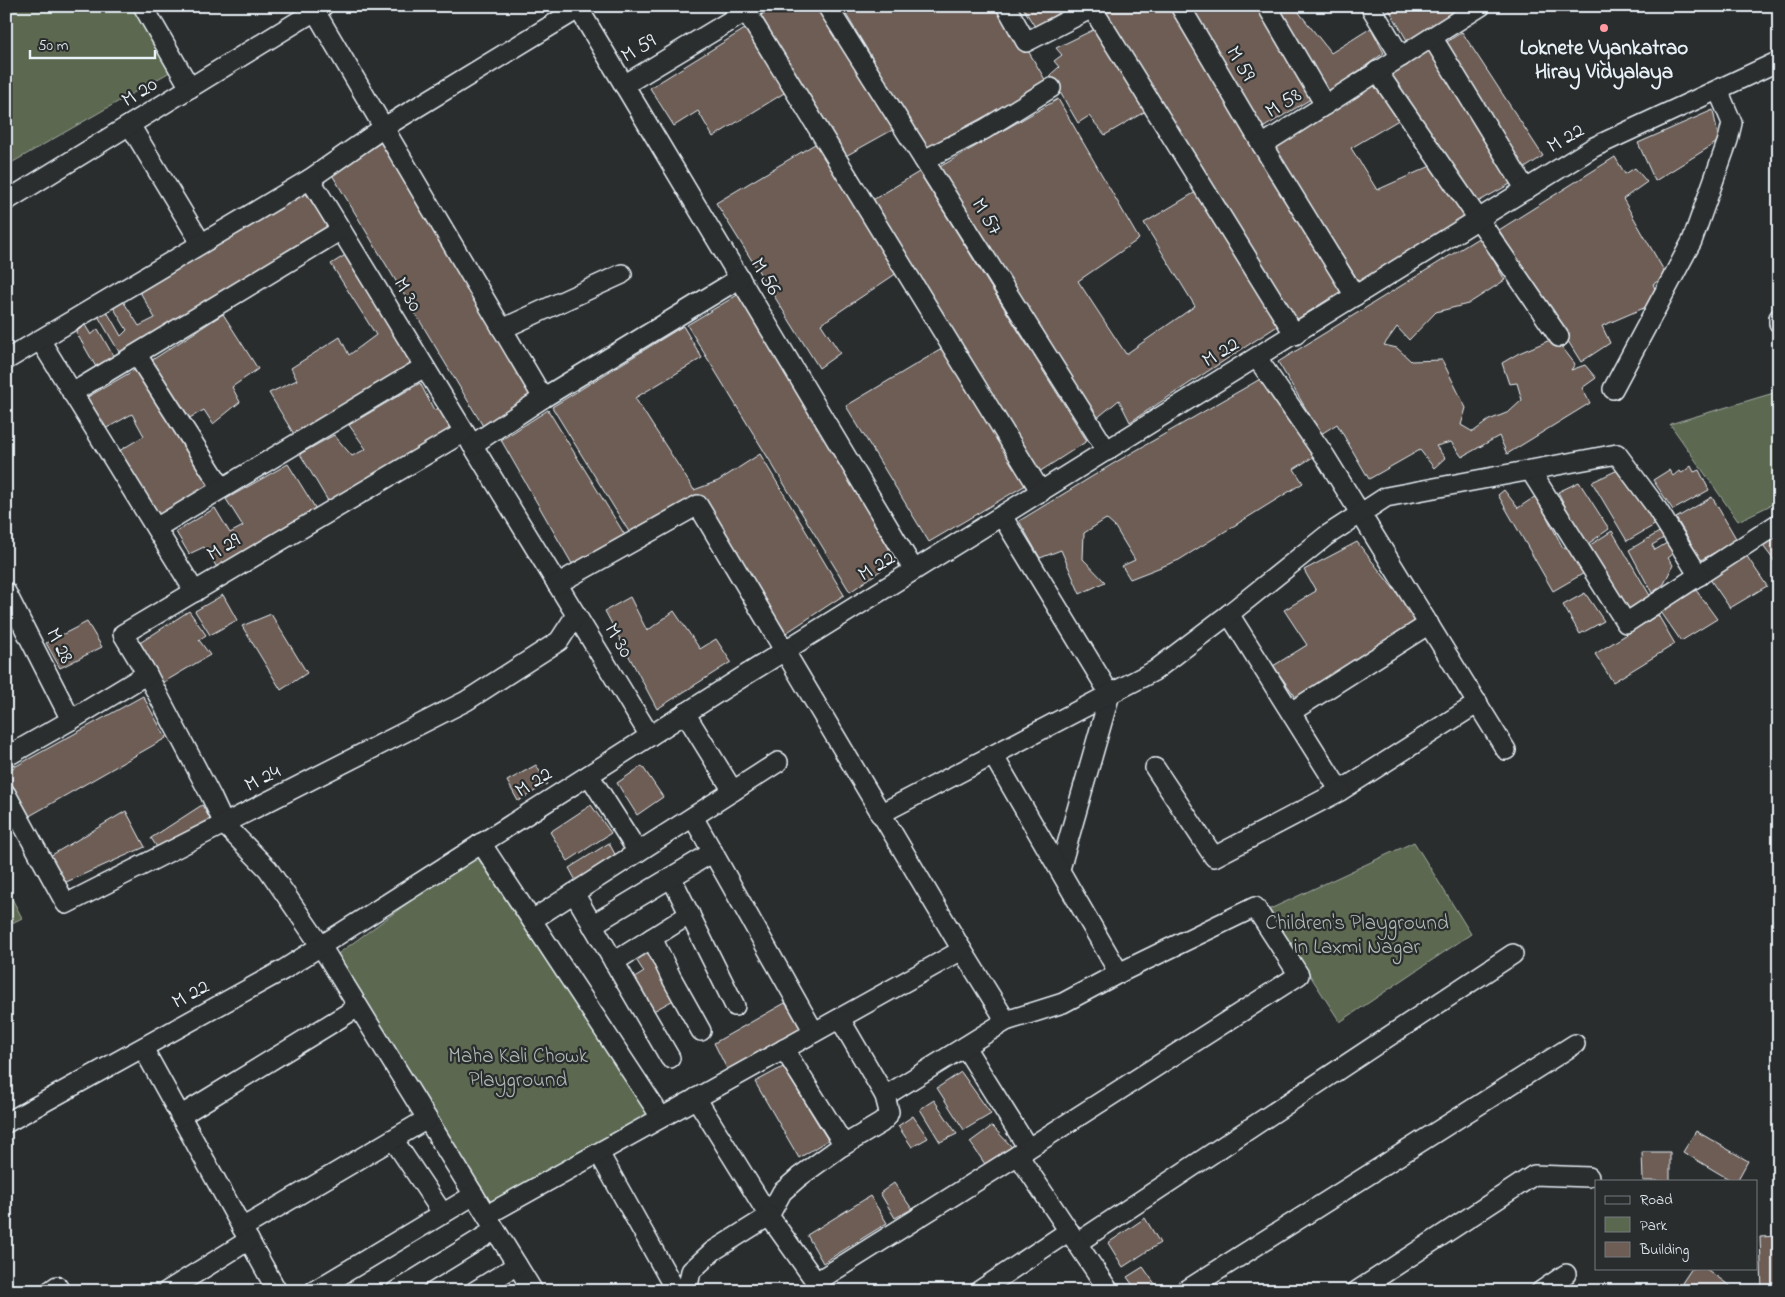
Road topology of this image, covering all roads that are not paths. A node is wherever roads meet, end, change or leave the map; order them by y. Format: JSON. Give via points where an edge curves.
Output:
{"nodes":[{"id":1,"x":143,"y":6,"type":"edge"},
{"id":2,"x":827,"y":6,"type":"edge"},
{"id":3,"x":1006,"y":6,"type":"edge"},
{"id":4,"x":1180,"y":6,"type":"edge"},
{"id":5,"x":1267,"y":6,"type":"edge"},
{"id":6,"x":1370,"y":6,"type":"edge"},
{"id":7,"x":1481,"y":6,"type":"edge"},
{"id":8,"x":1091,"y":7,"type":"edge"},
{"id":9,"x":578,"y":8,"type":"edge"},
{"id":10,"x":319,"y":9,"type":"edge"},
{"id":11,"x":750,"y":9,"type":"edge"},
{"id":12,"x":1432,"y":37,"type":"junction"},
{"id":13,"x":1401,"y":57,"type":"junction"},
{"id":14,"x":1779,"y":61,"type":"edge"},
{"id":15,"x":1377,"y":72,"type":"junction"},
{"id":16,"x":624,"y":85,"type":"junction"},
{"id":17,"x":190,"y":88,"type":"junction"},
{"id":18,"x":1051,"y":88,"type":"dead end"},
{"id":19,"x":1718,"y":90,"type":"junction"},
{"id":20,"x":1325,"y":105,"type":"junction"},
{"id":21,"x":130,"y":125,"type":"junction"},
{"id":22,"x":383,"y":128,"type":"junction"},
{"id":23,"x":1262,"y":145,"type":"junction"},
{"id":24,"x":924,"y":160,"type":"junction"},
{"id":25,"x":310,"y":179,"type":"junction"},
{"id":26,"x":1526,"y":190,"type":"junction"},
{"id":27,"x":6,"y":201,"type":"edge"},
{"id":28,"x":1479,"y":219,"type":"junction"},
{"id":29,"x":341,"y":230,"type":"junction"},
{"id":30,"x":202,"y":243,"type":"junction"},
{"id":31,"x":622,"y":274,"type":"dead end"},
{"id":32,"x":740,"y":278,"type":"junction"},
{"id":33,"x":1355,"y":296,"type":"junction"},
{"id":34,"x":1779,"y":318,"type":"edge"},
{"id":35,"x":1779,"y":323,"type":"edge"},
{"id":36,"x":502,"y":329,"type":"junction"},
{"id":37,"x":1295,"y":335,"type":"junction"},
{"id":38,"x":1559,"y":337,"type":"dead end"},
{"id":39,"x":40,"y":340,"type":"junction"},
{"id":40,"x":9,"y":353,"type":"edge"},
{"id":41,"x":138,"y":355,"type":"junction"},
{"id":42,"x":1257,"y":358,"type":"junction"},
{"id":43,"x":424,"y":367,"type":"junction"},
{"id":44,"x":1613,"y":389,"type":"dead end"},
{"id":45,"x":72,"y":392,"type":"junction"},
{"id":46,"x":543,"y":398,"type":"junction"},
{"id":47,"x":468,"y":438,"type":"junction"},
{"id":48,"x":1107,"y":451,"type":"junction"},
{"id":49,"x":1530,"y":470,"type":"junction"},
{"id":50,"x":222,"y":488,"type":"junction"},
{"id":51,"x":1041,"y":492,"type":"junction"},
{"id":52,"x":1360,"y":514,"type":"junction"},
{"id":53,"x":1002,"y":516,"type":"junction"},
{"id":54,"x":1779,"y":523,"type":"edge"},
{"id":55,"x":156,"y":528,"type":"junction"},
{"id":56,"x":914,"y":570,"type":"junction"},
{"id":57,"x":1698,"y":576,"type":"junction"},
{"id":58,"x":557,"y":584,"type":"junction"},
{"id":59,"x":6,"y":592,"type":"edge"},
{"id":60,"x":195,"y":592,"type":"junction"},
{"id":61,"x":1229,"y":614,"type":"junction"},
{"id":62,"x":576,"y":615,"type":"junction"},
{"id":63,"x":1429,"y":624,"type":"junction"},
{"id":64,"x":785,"y":650,"type":"junction"},
{"id":65,"x":147,"y":674,"type":"junction"},
{"id":66,"x":1110,"y":694,"type":"junction"},
{"id":67,"x":1478,"y":702,"type":"junction"},
{"id":68,"x":1291,"y":712,"type":"junction"},
{"id":69,"x":685,"y":714,"type":"junction"},
{"id":70,"x":72,"y":720,"type":"junction"},
{"id":71,"x":650,"y":736,"type":"junction"},
{"id":72,"x":1506,"y":750,"type":"dead end"},
{"id":73,"x":993,"y":755,"type":"junction"},
{"id":74,"x":6,"y":757,"type":"edge"},
{"id":75,"x":778,"y":762,"type":"dead end"},
{"id":76,"x":1155,"y":768,"type":"dead end"},
{"id":77,"x":589,"y":775,"type":"junction"},
{"id":78,"x":733,"y":791,"type":"junction"},
{"id":79,"x":1340,"y":791,"type":"junction"},
{"id":80,"x":6,"y":794,"type":"edge"},
{"id":81,"x":880,"y":814,"type":"junction"},
{"id":82,"x":693,"y":817,"type":"junction"},
{"id":83,"x":224,"y":824,"type":"junction"},
{"id":84,"x":481,"y":843,"type":"junction"},
{"id":85,"x":638,"y":852,"type":"junction"},
{"id":86,"x":713,"y":852,"type":"junction"},
{"id":87,"x":1060,"y":870,"type":"junction"},
{"id":88,"x":671,"y":877,"type":"junction"},
{"id":89,"x":574,"y":893,"type":"junction"},
{"id":90,"x":690,"y":914,"type":"junction"},
{"id":91,"x":532,"y":920,"type":"junction"},
{"id":92,"x":592,"y":925,"type":"junction"},
{"id":93,"x":652,"y":938,"type":"junction"},
{"id":94,"x":321,"y":946,"type":"junction"},
{"id":95,"x":962,"y":950,"type":"junction"},
{"id":96,"x":1513,"y":954,"type":"dead end"},
{"id":97,"x":614,"y":962,"type":"junction"},
{"id":98,"x":1119,"y":973,"type":"junction"},
{"id":99,"x":735,"y":1006,"type":"dead end"},
{"id":100,"x":358,"y":1007,"type":"junction"},
{"id":101,"x":840,"y":1018,"type":"junction"},
{"id":102,"x":1006,"y":1021,"type":"junction"},
{"id":103,"x":701,"y":1031,"type":"dead end"},
{"id":104,"x":814,"y":1032,"type":"junction"},
{"id":105,"x":1575,"y":1044,"type":"dead end"},
{"id":106,"x":965,"y":1047,"type":"junction"},
{"id":107,"x":143,"y":1048,"type":"junction"},
{"id":108,"x":784,"y":1049,"type":"junction"},
{"id":109,"x":670,"y":1058,"type":"dead end"},
{"id":110,"x":886,"y":1096,"type":"junction"},
{"id":111,"x":696,"y":1098,"type":"junction"},
{"id":112,"x":180,"y":1116,"type":"junction"},
{"id":113,"x":661,"y":1118,"type":"junction"},
{"id":114,"x":427,"y":1119,"type":"junction"},
{"id":115,"x":6,"y":1123,"type":"edge"},
{"id":116,"x":393,"y":1139,"type":"junction"},
{"id":117,"x":844,"y":1146,"type":"junction"},
{"id":118,"x":1023,"y":1152,"type":"junction"},
{"id":119,"x":599,"y":1153,"type":"junction"},
{"id":120,"x":1589,"y":1177,"type":"dead end"},
{"id":121,"x":474,"y":1195,"type":"junction"},
{"id":122,"x":443,"y":1214,"type":"junction"},
{"id":123,"x":769,"y":1216,"type":"junction"},
{"id":124,"x":491,"y":1223,"type":"junction"},
{"id":125,"x":246,"y":1234,"type":"junction"},
{"id":126,"x":1073,"y":1237,"type":"junction"},
{"id":127,"x":517,"y":1265,"type":"junction"},
{"id":128,"x":1566,"y":1274,"type":"dead end"},
{"id":129,"x":50,"y":1291,"type":"edge"},
{"id":130,"x":60,"y":1291,"type":"edge"},
{"id":131,"x":167,"y":1291,"type":"edge"},
{"id":132,"x":277,"y":1291,"type":"edge"},
{"id":133,"x":314,"y":1291,"type":"edge"},
{"id":134,"x":396,"y":1291,"type":"edge"},
{"id":135,"x":475,"y":1291,"type":"edge"},
{"id":136,"x":533,"y":1291,"type":"edge"},
{"id":137,"x":676,"y":1291,"type":"edge"},
{"id":138,"x":687,"y":1291,"type":"edge"},
{"id":139,"x":979,"y":1291,"type":"edge"},
{"id":140,"x":1110,"y":1291,"type":"edge"},
{"id":141,"x":1185,"y":1291,"type":"edge"},
{"id":142,"x":1357,"y":1291,"type":"edge"},
{"id":143,"x":1541,"y":1291,"type":"edge"}],
"edges":[{"from":1,"to":17,"type":"street"},
{"from":2,"to":24,"type":"street","name":"M 57"},
{"from":3,"to":8,"type":"street","via":[[1026,42]]},
{"from":4,"to":23,"type":"street","name":"M 59"},
{"from":5,"to":20,"type":"street"},
{"from":6,"to":13,"type":"street"},
{"from":7,"to":12,"type":"street","name":"M 58"},
{"from":8,"to":37,"type":"street"},
{"from":9,"to":16,"type":"street","name":"M 56"},
{"from":9,"to":22,"type":"street"},
{"from":10,"to":17,"type":"street","name":"M 20"},
{"from":10,"to":22,"type":"street"},
{"from":11,"to":16,"type":"street","name":"M 59"},
{"from":11,"to":51,"type":"street"},
{"from":12,"to":13,"type":"street","name":"M 58"},
{"from":12,"to":26,"type":"street"},
{"from":13,"to":15,"type":"street","name":"M 58"},
{"from":14,"to":19,"type":"street","name":"M 22"},
{"from":15,"to":20,"type":"street","name":"M 58"},
{"from":15,"to":28,"type":"street"},
{"from":16,"to":32,"type":"street","name":"M 56"},
{"from":17,"to":21,"type":"street","name":"M 20"},
{"from":18,"to":24,"type":"street","via":[[985,129]]},
{"from":19,"to":26,"type":"street","name":"M 22","via":[[1594,147]]},
{"from":19,"to":44,"type":"street","via":[[1732,123],[1725,149],[1692,240]]},
{"from":20,"to":23,"type":"street","name":"M 58"},
{"from":21,"to":27,"type":"street","name":"M 20"},
{"from":21,"to":30,"type":"street"},
{"from":22,"to":25,"type":"street"},
{"from":22,"to":36,"type":"street"},
{"from":23,"to":33,"type":"street","name":"M 58"},
{"from":24,"to":48,"type":"street","name":"M 57"},
{"from":25,"to":29,"type":"street","name":"M 30"},
{"from":25,"to":30,"type":"street"},
{"from":26,"to":28,"type":"street","name":"M 22"},
{"from":28,"to":33,"type":"street","name":"M 22"},
{"from":28,"to":38,"type":"street"},
{"from":29,"to":41,"type":"street"},
{"from":29,"to":43,"type":"street","name":"M 30"},
{"from":30,"to":39,"type":"street"},
{"from":31,"to":36,"type":"street"},
{"from":32,"to":46,"type":"street","name":"M 29"},
{"from":32,"to":56,"type":"street","name":"M 56"},
{"from":33,"to":37,"type":"street","name":"M 22"},
{"from":34,"to":35,"type":"street"},
{"from":36,"to":46,"type":"street"},
{"from":37,"to":42,"type":"street","name":"M 22"},
{"from":39,"to":40,"type":"street"},
{"from":39,"to":45,"type":"street"},
{"from":41,"to":45,"type":"street"},
{"from":41,"to":50,"type":"street"},
{"from":42,"to":48,"type":"street","name":"M 22"},
{"from":42,"to":52,"type":"street","via":[[1325,456]]},
{"from":43,"to":47,"type":"street","name":"M 30"},
{"from":43,"to":50,"type":"street"},
{"from":45,"to":55,"type":"street"},
{"from":46,"to":47,"type":"street","name":"M 29"},
{"from":47,"to":58,"type":"street","name":"M 30"},
{"from":47,"to":60,"type":"street","name":"M 29"},
{"from":48,"to":51,"type":"street","name":"M 22"},
{"from":49,"to":52,"type":"street","via":[[1386,497]]},
{"from":49,"to":57,"type":"street","via":[[1617,454],[1654,504]]},
{"from":49,"to":57,"type":"street","via":[[1626,623]]},
{"from":50,"to":55,"type":"street"},
{"from":51,"to":53,"type":"street","name":"M 22"},
{"from":52,"to":61,"type":"street","via":[[1326,536]]},
{"from":52,"to":63,"type":"street"},
{"from":53,"to":56,"type":"street","name":"M 22"},
{"from":53,"to":66,"type":"street"},
{"from":54,"to":57,"type":"street"},
{"from":55,"to":60,"type":"street"},
{"from":56,"to":64,"type":"street","name":"M 22"},
{"from":58,"to":62,"type":"street","name":"M 30"},
{"from":58,"to":64,"type":"street","via":[[698,505]]},
{"from":59,"to":70,"type":"street","name":"M 28"},
{"from":60,"to":65,"type":"street","name":"M 29","via":[[123,634]]},
{"from":61,"to":66,"type":"street","via":[[1154,671]]},
{"from":61,"to":68,"type":"street"},
{"from":62,"to":71,"type":"street","name":"M 30"},
{"from":62,"to":83,"type":"street","name":"M 24","via":[[559,640],[466,701]]},
{"from":63,"to":67,"type":"street"},
{"from":63,"to":68,"type":"street"},
{"from":64,"to":69,"type":"street","name":"M 22"},
{"from":64,"to":81,"type":"street"},
{"from":65,"to":70,"type":"street"},
{"from":65,"to":83,"type":"street"},
{"from":66,"to":73,"type":"street"},
{"from":66,"to":87,"type":"street"},
{"from":67,"to":72,"type":"street"},
{"from":67,"to":79,"type":"street"},
{"from":68,"to":79,"type":"street"},
{"from":69,"to":71,"type":"street","name":"M 22"},
{"from":69,"to":78,"type":"street"},
{"from":70,"to":74,"type":"street"},
{"from":71,"to":77,"type":"street","name":"M 22"},
{"from":73,"to":81,"type":"street"},
{"from":73,"to":87,"type":"street"},
{"from":75,"to":78,"type":"street"},
{"from":76,"to":79,"type":"street","via":[[1214,857]]},
{"from":77,"to":84,"type":"street","name":"M 22"},
{"from":77,"to":85,"type":"street"},
{"from":78,"to":82,"type":"street"},
{"from":80,"to":83,"type":"street","name":"M 24","via":[[66,904]]},
{"from":81,"to":95,"type":"street"},
{"from":82,"to":85,"type":"street"},
{"from":82,"to":86,"type":"street"},
{"from":83,"to":94,"type":"street","via":[[268,869]]},
{"from":84,"to":91,"type":"street"},
{"from":84,"to":94,"type":"street","name":"M 22"},
{"from":85,"to":89,"type":"street"},
{"from":86,"to":88,"type":"street"},
{"from":86,"to":104,"type":"street"},
{"from":87,"to":98,"type":"street"},
{"from":88,"to":90,"type":"street"},
{"from":88,"to":92,"type":"street"},
{"from":89,"to":91,"type":"street"},
{"from":89,"to":92,"type":"street"},
{"from":90,"to":93,"type":"street"},
{"from":90,"to":99,"type":"street"},
{"from":91,"to":113,"type":"street"},
{"from":92,"to":97,"type":"street"},
{"from":93,"to":97,"type":"street"},
{"from":93,"to":103,"type":"street"},
{"from":94,"to":100,"type":"street"},
{"from":94,"to":107,"type":"street","name":"M 22"},
{"from":95,"to":101,"type":"street"},
{"from":95,"to":102,"type":"street"},
{"from":96,"to":126,"type":"street"},
{"from":97,"to":109,"type":"street"},
{"from":98,"to":102,"type":"street","via":[[1062,1003]]},
{"from":98,"to":118,"type":"street","via":[[1255,907],[1299,975]]},
{"from":100,"to":112,"type":"street"},
{"from":100,"to":114,"type":"street"},
{"from":101,"to":104,"type":"street"},
{"from":101,"to":110,"type":"street"},
{"from":102,"to":106,"type":"street"},
{"from":104,"to":108,"type":"street"},
{"from":105,"to":141,"type":"street"},
{"from":106,"to":110,"type":"street"},
{"from":106,"to":118,"type":"street"},
{"from":107,"to":112,"type":"street"},
{"from":107,"to":115,"type":"street","name":"M 22"},
{"from":108,"to":111,"type":"street"},
{"from":108,"to":117,"type":"street"},
{"from":110,"to":117,"type":"street","via":[[887,1117]]},
{"from":111,"to":113,"type":"street"},
{"from":111,"to":123,"type":"street"},
{"from":112,"to":125,"type":"street"},
{"from":113,"to":119,"type":"street"},
{"from":114,"to":116,"type":"street"},
{"from":114,"to":121,"type":"street"},
{"from":116,"to":122,"type":"street"},
{"from":116,"to":125,"type":"street"},
{"from":117,"to":123,"type":"street","via":[[799,1176],[782,1192]]},
{"from":118,"to":123,"type":"street","via":[[816,1282]]},
{"from":118,"to":126,"type":"street"},
{"from":119,"to":124,"type":"street"},
{"from":119,"to":137,"type":"street"},
{"from":120,"to":142,"type":"street","via":[[1534,1175]]},
{"from":121,"to":122,"type":"street"},
{"from":121,"to":124,"type":"street"},
{"from":122,"to":133,"type":"street"},
{"from":123,"to":138,"type":"street","via":[[713,1251],[691,1271]]},
{"from":124,"to":127,"type":"street"},
{"from":124,"to":134,"type":"street"},
{"from":125,"to":131,"type":"street"},
{"from":125,"to":132,"type":"street"},
{"from":126,"to":139,"type":"street"},
{"from":126,"to":140,"type":"street"},
{"from":127,"to":135,"type":"street"},
{"from":127,"to":136,"type":"street"},
{"from":128,"to":143,"type":"street"},
{"from":129,"to":130,"type":"street","via":[[57,1286]]}]}
